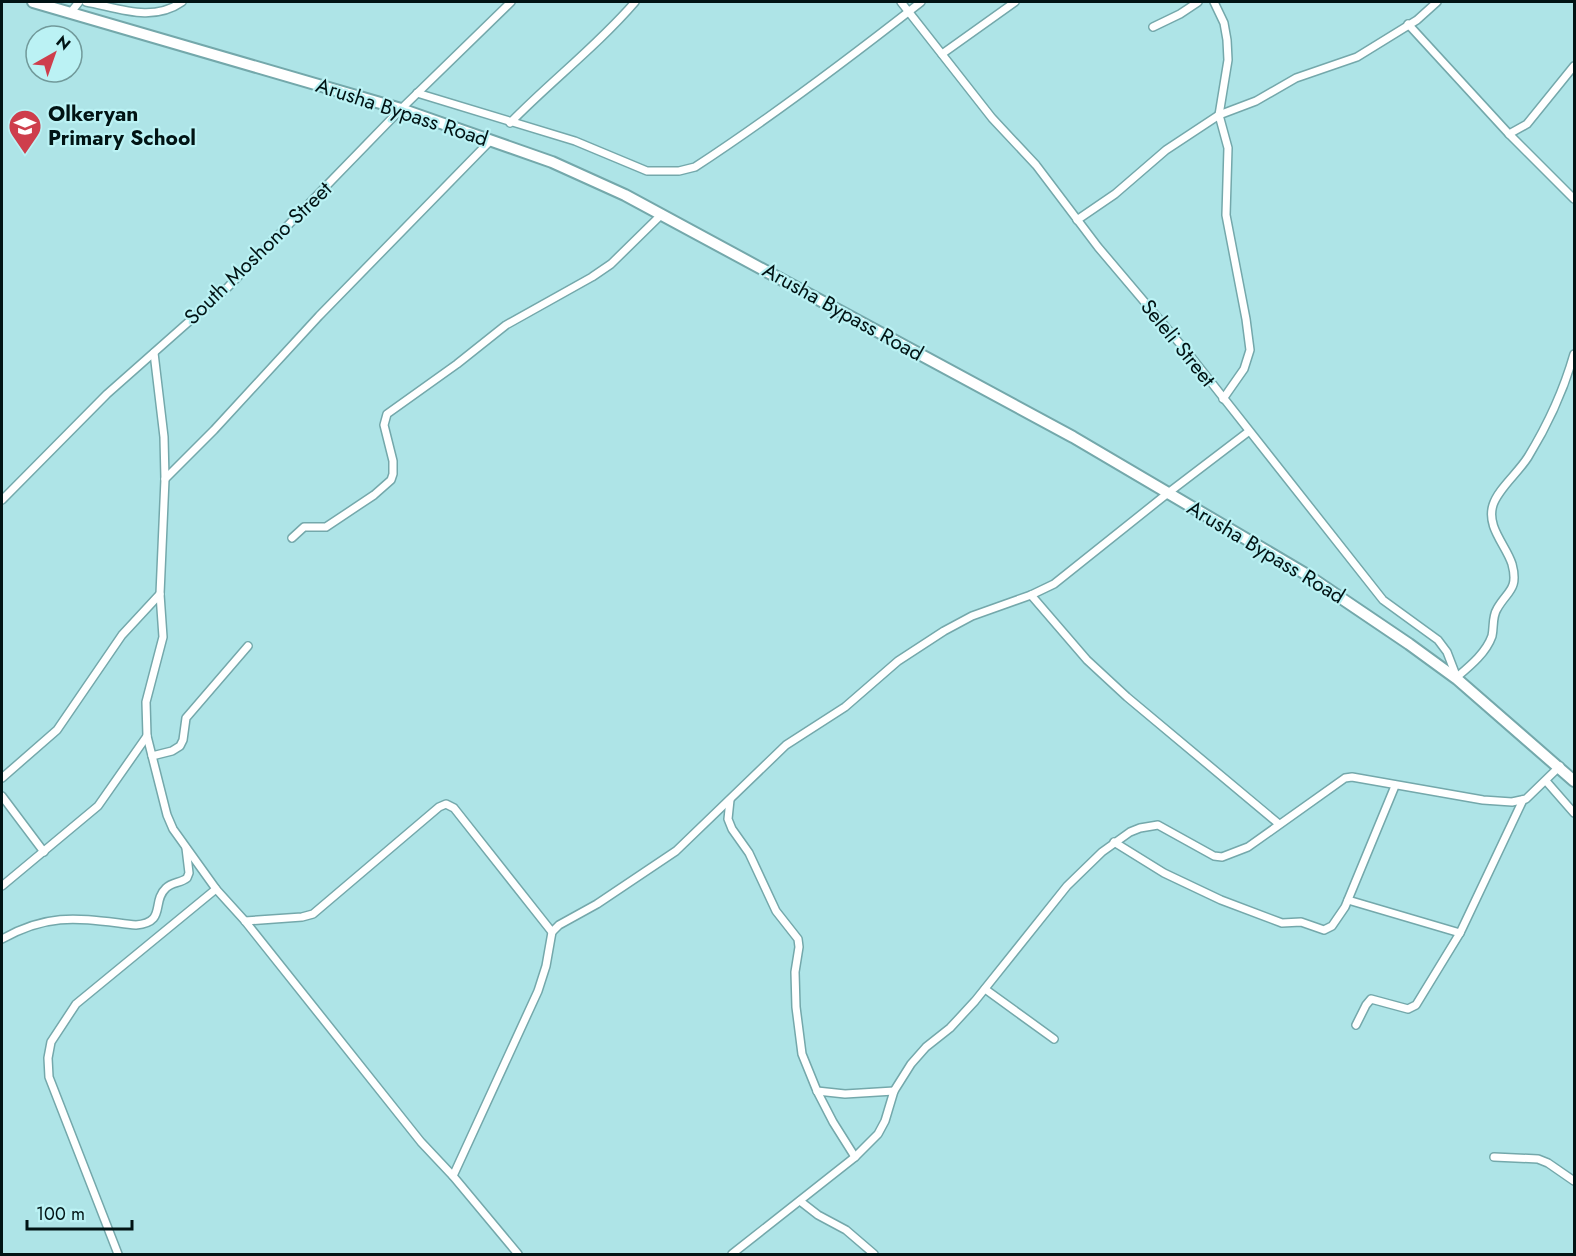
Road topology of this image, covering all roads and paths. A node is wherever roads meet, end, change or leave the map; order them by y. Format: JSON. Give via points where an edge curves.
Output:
{"nodes":[{"id":1,"x":33,"y":2,"type":"edge"},
{"id":2,"x":79,"y":2,"type":"edge"},
{"id":3,"x":86,"y":2,"type":"edge"},
{"id":4,"x":182,"y":2,"type":"edge"},
{"id":5,"x":511,"y":2,"type":"edge"},
{"id":6,"x":635,"y":2,"type":"edge"},
{"id":7,"x":900,"y":2,"type":"edge"},
{"id":8,"x":921,"y":2,"type":"edge"},
{"id":9,"x":1015,"y":2,"type":"edge"},
{"id":10,"x":1198,"y":2,"type":"edge"},
{"id":11,"x":1214,"y":2,"type":"edge"},
{"id":12,"x":1437,"y":2,"type":"edge"},
{"id":13,"x":908,"y":11,"type":"junction"},
{"id":14,"x":71,"y":12,"type":"junction"},
{"id":15,"x":1408,"y":24,"type":"junction"},
{"id":16,"x":1153,"y":27,"type":"dead end"},
{"id":17,"x":942,"y":54,"type":"junction"},
{"id":18,"x":1575,"y":66,"type":"edge"},
{"id":19,"x":417,"y":93,"type":"junction"},
{"id":20,"x":401,"y":109,"type":"junction"},
{"id":21,"x":1219,"y":115,"type":"junction"},
{"id":22,"x":510,"y":123,"type":"junction"},
{"id":23,"x":1509,"y":134,"type":"junction"},
{"id":24,"x":490,"y":140,"type":"junction"},
{"id":25,"x":1575,"y":199,"type":"edge"},
{"id":26,"x":662,"y":214,"type":"junction"},
{"id":27,"x":1077,"y":220,"type":"junction"},
{"id":28,"x":154,"y":353,"type":"junction"},
{"id":29,"x":1575,"y":354,"type":"edge"},
{"id":30,"x":1223,"y":399,"type":"junction"},
{"id":31,"x":1248,"y":432,"type":"junction"},
{"id":32,"x":165,"y":479,"type":"junction"},
{"id":33,"x":1168,"y":493,"type":"junction"},
{"id":34,"x":2,"y":500,"type":"edge"},
{"id":35,"x":292,"y":538,"type":"dead end"},
{"id":36,"x":160,"y":594,"type":"junction"},
{"id":37,"x":1031,"y":595,"type":"junction"},
{"id":38,"x":248,"y":646,"type":"dead end"},
{"id":39,"x":1457,"y":678,"type":"junction"},
{"id":40,"x":147,"y":736,"type":"junction"},
{"id":41,"x":152,"y":756,"type":"junction"},
{"id":42,"x":1560,"y":766,"type":"junction"},
{"id":43,"x":2,"y":778,"type":"edge"},
{"id":44,"x":1546,"y":781,"type":"junction"},
{"id":45,"x":1575,"y":781,"type":"edge"},
{"id":46,"x":1395,"y":786,"type":"junction"},
{"id":47,"x":2,"y":796,"type":"edge"},
{"id":48,"x":730,"y":800,"type":"junction"},
{"id":49,"x":1523,"y":801,"type":"junction"},
{"id":50,"x":1575,"y":813,"type":"edge"},
{"id":51,"x":1279,"y":824,"type":"junction"},
{"id":52,"x":1114,"y":842,"type":"junction"},
{"id":53,"x":186,"y":848,"type":"junction"},
{"id":54,"x":44,"y":852,"type":"junction"},
{"id":55,"x":2,"y":886,"type":"edge"},
{"id":56,"x":216,"y":889,"type":"junction"},
{"id":57,"x":1348,"y":900,"type":"junction"},
{"id":58,"x":245,"y":921,"type":"junction"},
{"id":59,"x":552,"y":932,"type":"junction"},
{"id":60,"x":1460,"y":933,"type":"junction"},
{"id":61,"x":2,"y":939,"type":"edge"},
{"id":62,"x":985,"y":989,"type":"junction"},
{"id":63,"x":1356,"y":1025,"type":"dead end"},
{"id":64,"x":1054,"y":1040,"type":"dead end"},
{"id":65,"x":816,"y":1090,"type":"junction"},
{"id":66,"x":894,"y":1091,"type":"junction"},
{"id":67,"x":855,"y":1157,"type":"junction"},
{"id":68,"x":1494,"y":1157,"type":"dead end"},
{"id":69,"x":453,"y":1176,"type":"junction"},
{"id":70,"x":1575,"y":1181,"type":"edge"},
{"id":71,"x":800,"y":1201,"type":"junction"},
{"id":72,"x":118,"y":1254,"type":"edge"},
{"id":73,"x":518,"y":1254,"type":"edge"},
{"id":74,"x":732,"y":1254,"type":"edge"},
{"id":75,"x":874,"y":1254,"type":"edge"}],
"edges":[{"from":1,"to":14,"type":"main road","name":"Arusha Bypass Road"},
{"from":2,"to":14,"type":"street"},
{"from":3,"to":4,"type":"street","via":[[146,14]]},
{"from":5,"to":19,"type":"street","name":"South Moshono Street"},
{"from":6,"to":22,"type":"street"},
{"from":7,"to":13,"type":"street","name":"Seleli Street"},
{"from":8,"to":13,"type":"street"},
{"from":9,"to":17,"type":"street"},
{"from":10,"to":16,"type":"street"},
{"from":11,"to":21,"type":"street","via":[[1224,23],[1228,60]]},
{"from":12,"to":15,"type":"street"},
{"from":13,"to":17,"type":"street","name":"Seleli Street"},
{"from":13,"to":22,"type":"street","via":[[755,128],[688,170],[647,171],[575,141]]},
{"from":14,"to":20,"type":"main road","name":"Arusha Bypass Road"},
{"from":15,"to":21,"type":"street","via":[[1357,57],[1296,78],[1256,101]]},
{"from":15,"to":23,"type":"street"},
{"from":17,"to":27,"type":"street","name":"Seleli Street"},
{"from":18,"to":23,"type":"street","via":[[1527,124]]},
{"from":19,"to":20,"type":"street","name":"South Moshono Street"},
{"from":19,"to":22,"type":"street"},
{"from":20,"to":24,"type":"main road","name":"Arusha Bypass Road"},
{"from":20,"to":28,"type":"street","name":"South Moshono Street","via":[[228,287]]},
{"from":21,"to":27,"type":"street","via":[[1166,150],[1115,194]]},
{"from":21,"to":30,"type":"street","via":[[1228,148],[1226,215],[1250,350],[1244,369]]},
{"from":23,"to":25,"type":"street"},
{"from":24,"to":26,"type":"main road","name":"Arusha Bypass Road","via":[[590,178]]},
{"from":24,"to":32,"type":"street"},
{"from":26,"to":33,"type":"main road","name":"Arusha Bypass Road","via":[[1073,437]]},
{"from":26,"to":35,"type":"street","via":[[611,264],[506,325],[387,414],[384,425],[393,461],[391,480],[326,527],[304,527]]},
{"from":27,"to":30,"type":"street","name":"Seleli Street"},
{"from":28,"to":32,"type":"street"},
{"from":28,"to":34,"type":"street","name":"South Moshono Street","via":[[107,394]]},
{"from":29,"to":39,"type":"street","via":[[1537,442],[1493,505],[1494,527],[1512,564],[1513,585],[1496,611],[1485,649]]},
{"from":30,"to":31,"type":"street","name":"Seleli Street"},
{"from":31,"to":33,"type":"street"},
{"from":31,"to":39,"type":"street","name":"Seleli Street","via":[[1383,600],[1438,640]]},
{"from":32,"to":36,"type":"street"},
{"from":33,"to":37,"type":"street","via":[[1054,584]]},
{"from":33,"to":39,"type":"main road","name":"Arusha Bypass Road","via":[[1304,573]]},
{"from":36,"to":40,"type":"street","via":[[163,637],[146,702]]},
{"from":36,"to":43,"type":"street","via":[[122,634],[57,730]]},
{"from":37,"to":48,"type":"street","via":[[972,616],[898,661],[845,707],[786,745]]},
{"from":37,"to":51,"type":"street","via":[[1087,660],[1127,697]]},
{"from":38,"to":41,"type":"street","via":[[186,718],[180,746]]},
{"from":39,"to":42,"type":"main road","name":"Arusha Bypass Road"},
{"from":40,"to":41,"type":"street"},
{"from":40,"to":54,"type":"street","via":[[98,806]]},
{"from":41,"to":53,"type":"street","via":[[167,815]]},
{"from":42,"to":44,"type":"street"},
{"from":42,"to":45,"type":"main road","name":"Arusha Bypass Road"},
{"from":44,"to":49,"type":"street"},
{"from":44,"to":50,"type":"street"},
{"from":46,"to":49,"type":"street","via":[[1483,800]]},
{"from":46,"to":51,"type":"street","via":[[1345,778]]},
{"from":46,"to":57,"type":"street"},
{"from":47,"to":54,"type":"street"},
{"from":48,"to":59,"type":"street","via":[[676,851]]},
{"from":48,"to":65,"type":"street","via":[[728,819],[732,829],[749,853],[776,911],[799,942],[795,983],[798,1031]]},
{"from":49,"to":60,"type":"street"},
{"from":51,"to":52,"type":"street","via":[[1248,847],[1222,857],[1160,826],[1140,828]]},
{"from":52,"to":57,"type":"street","via":[[1195,888],[1282,923],[1301,922],[1328,928]]},
{"from":52,"to":62,"type":"street","via":[[1067,886]]},
{"from":53,"to":56,"type":"street"},
{"from":53,"to":61,"type":"street","via":[[187,878],[164,890],[157,913],[147,923],[65,918],[26,926]]},
{"from":54,"to":55,"type":"street"},
{"from":56,"to":58,"type":"street"},
{"from":56,"to":72,"type":"street","via":[[76,1004],[49,1050],[49,1077]]},
{"from":57,"to":60,"type":"street"},
{"from":58,"to":59,"type":"street","via":[[313,914],[446,804],[454,808]]},
{"from":58,"to":69,"type":"street","via":[[421,1142]]},
{"from":59,"to":69,"type":"street","via":[[538,991]]},
{"from":60,"to":63,"type":"street","via":[[1414,1007],[1408,1009],[1371,999]]},
{"from":62,"to":64,"type":"street"},
{"from":62,"to":66,"type":"street","via":[[950,1028],[920,1053]]},
{"from":65,"to":66,"type":"street","via":[[845,1094]]},
{"from":65,"to":67,"type":"street"},
{"from":66,"to":67,"type":"street","via":[[883,1126]]},
{"from":67,"to":71,"type":"street"},
{"from":68,"to":70,"type":"street","via":[[1538,1159]]},
{"from":69,"to":73,"type":"street"},
{"from":71,"to":74,"type":"street"},
{"from":71,"to":75,"type":"street","via":[[846,1230]]}]}
